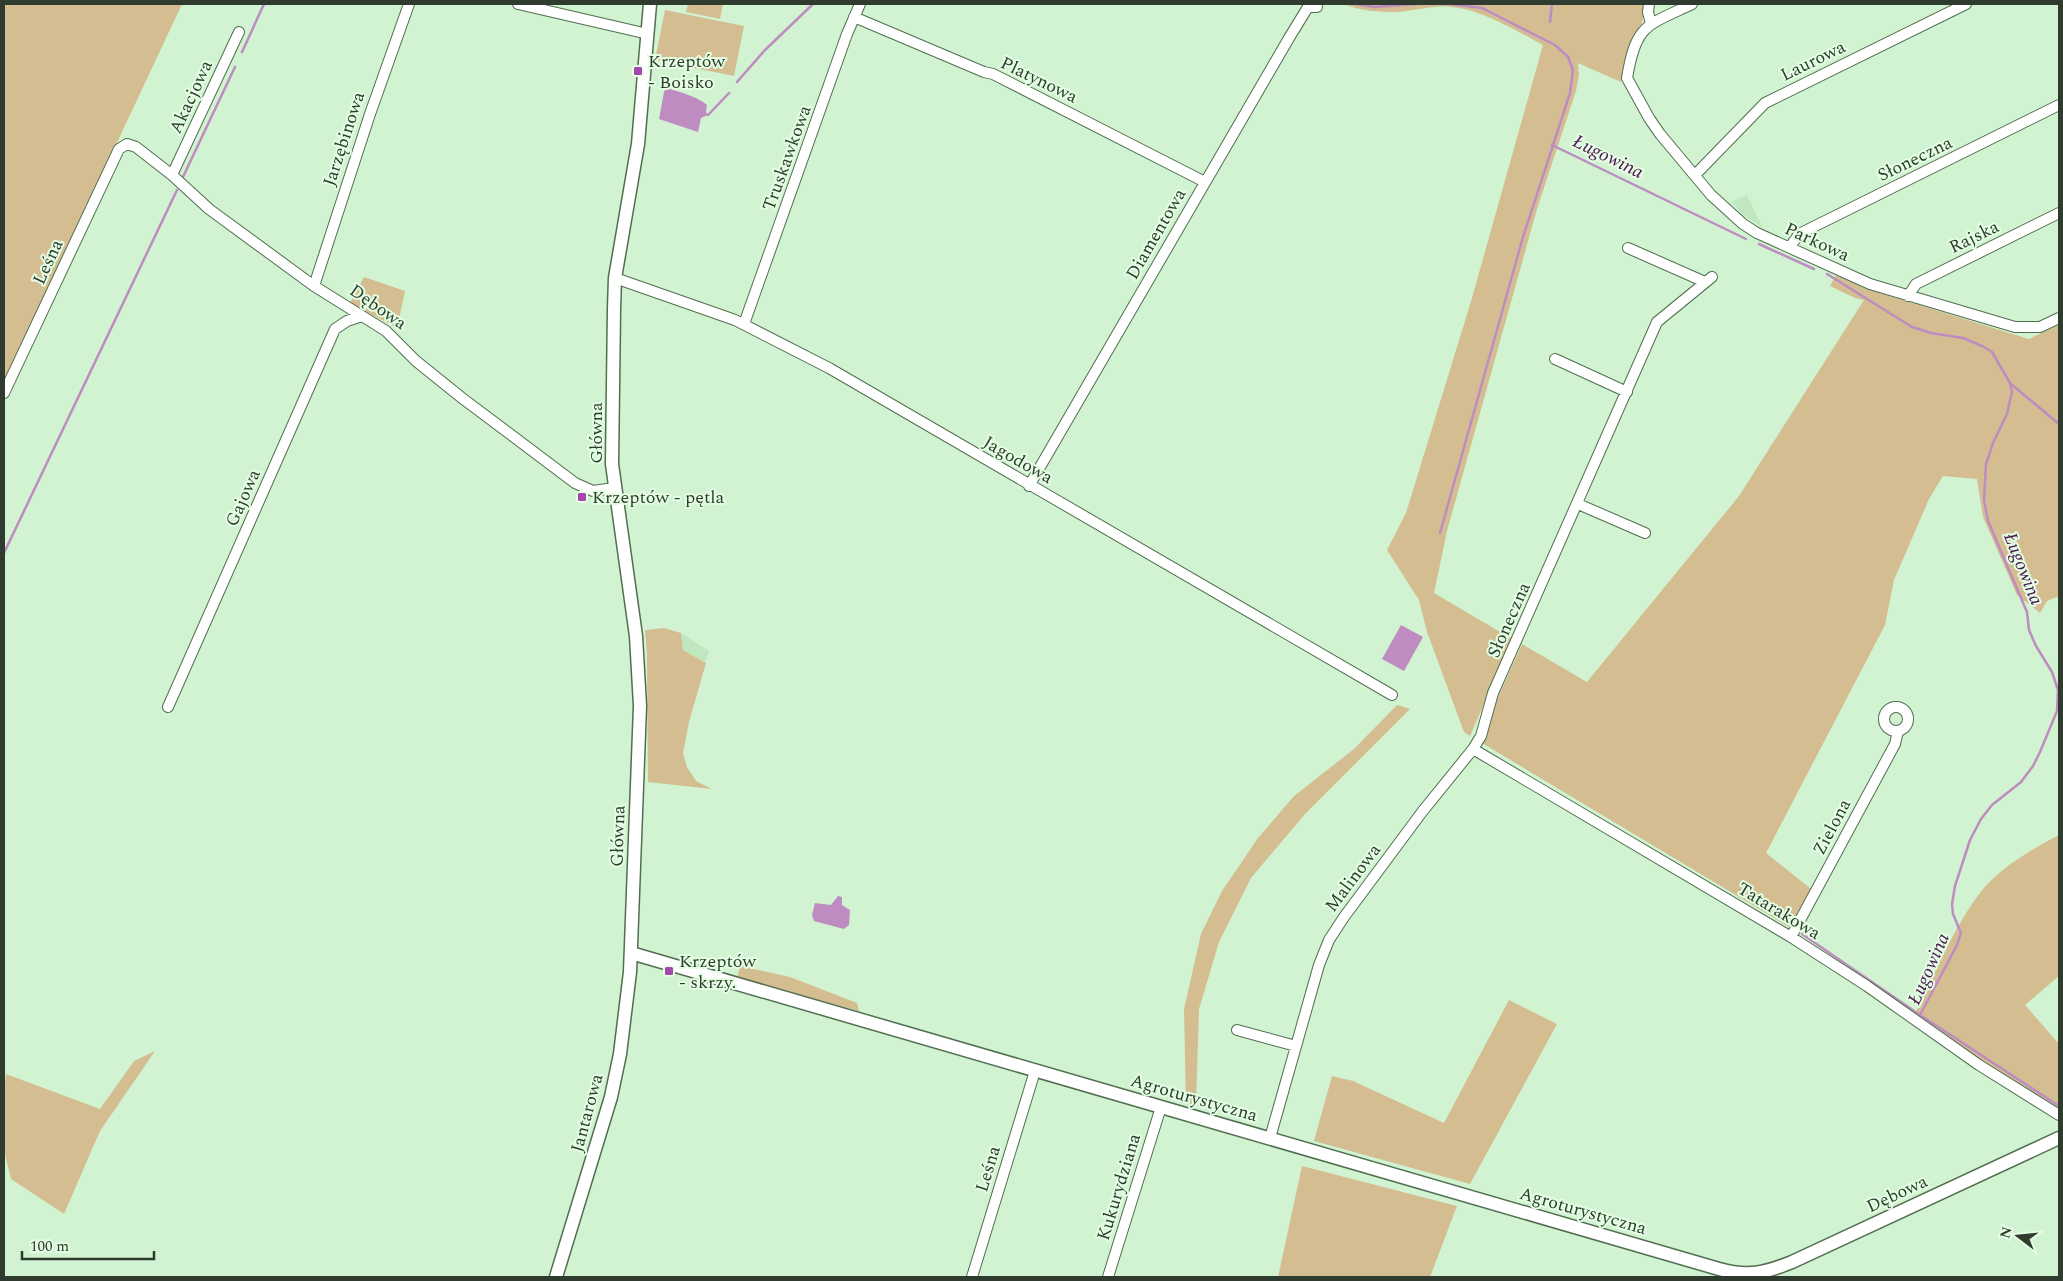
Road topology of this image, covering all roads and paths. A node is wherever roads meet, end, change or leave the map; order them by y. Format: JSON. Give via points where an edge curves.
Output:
{"nodes":[{"id":1,"x":408,"y":4,"type":"edge"},
{"id":2,"x":518,"y":4,"type":"edge"},
{"id":3,"x":650,"y":4,"type":"edge"},
{"id":4,"x":860,"y":4,"type":"edge"},
{"id":5,"x":1649,"y":4,"type":"edge"},
{"id":6,"x":1692,"y":4,"type":"edge"},
{"id":7,"x":1966,"y":4,"type":"edge"},
{"id":8,"x":1317,"y":7,"type":"dead end"},
{"id":9,"x":854,"y":17,"type":"junction"},
{"id":10,"x":1651,"y":24,"type":"junction"},
{"id":11,"x":239,"y":32,"type":"dead end"},
{"id":12,"x":648,"y":34,"type":"junction"},
{"id":13,"x":2059,"y":105,"type":"edge"},
{"id":14,"x":123,"y":146,"type":"joint"},
{"id":15,"x":172,"y":175,"type":"junction"},
{"id":16,"x":1695,"y":175,"type":"junction"},
{"id":17,"x":1205,"y":182,"type":"junction"},
{"id":18,"x":2059,"y":213,"type":"edge"},
{"id":19,"x":1790,"y":247,"type":"junction"},
{"id":20,"x":1628,"y":248,"type":"dead end"},
{"id":21,"x":615,"y":278,"type":"junction"},
{"id":22,"x":314,"y":286,"type":"junction"},
{"id":23,"x":1908,"y":296,"type":"junction"},
{"id":24,"x":362,"y":316,"type":"junction"},
{"id":25,"x":2059,"y":318,"type":"edge"},
{"id":26,"x":744,"y":324,"type":"junction"},
{"id":27,"x":1555,"y":360,"type":"dead end"},
{"id":28,"x":4,"y":392,"type":"edge"},
{"id":29,"x":1627,"y":392,"type":"junction"},
{"id":30,"x":1029,"y":486,"type":"junction"},
{"id":31,"x":614,"y":488,"type":"junction"},
{"id":32,"x":1578,"y":504,"type":"junction"},
{"id":33,"x":1646,"y":533,"type":"dead end"},
{"id":34,"x":1392,"y":695,"type":"dead end"},
{"id":35,"x":168,"y":707,"type":"dead end"},
{"id":36,"x":1898,"y":731,"type":"dead end"},
{"id":37,"x":1473,"y":749,"type":"junction"},
{"id":38,"x":1792,"y":937,"type":"junction"},
{"id":39,"x":631,"y":953,"type":"junction"},
{"id":40,"x":1237,"y":1030,"type":"dead end"},
{"id":41,"x":1296,"y":1046,"type":"junction"},
{"id":42,"x":1035,"y":1071,"type":"junction"},
{"id":43,"x":1161,"y":1107,"type":"junction"},
{"id":44,"x":2059,"y":1115,"type":"edge"},
{"id":45,"x":1270,"y":1138,"type":"junction"},
{"id":46,"x":2059,"y":1138,"type":"edge"},
{"id":47,"x":1748,"y":1274,"type":"joint"},
{"id":48,"x":556,"y":1277,"type":"edge"},
{"id":49,"x":972,"y":1277,"type":"edge"},
{"id":50,"x":1108,"y":1277,"type":"edge"}],
"edges":[{"from":1,"to":22,"type":"street","name":"Jarzębinowa"},
{"from":2,"to":12,"type":"street"},
{"from":3,"to":12,"type":"street","name":"Główna"},
{"from":4,"to":9,"type":"street","name":"Truskawkowa"},
{"from":5,"to":10,"type":"street"},
{"from":6,"to":10,"type":"street"},
{"from":7,"to":16,"type":"street","name":"Laurowa","via":[[1765,103]]},
{"from":8,"to":17,"type":"street","name":"Diamentowa","via":[[1308,7]]},
{"from":9,"to":17,"type":"street","name":"Platynowa","via":[[993,74]]},
{"from":9,"to":26,"type":"street","name":"Truskawkowa"},
{"from":10,"to":16,"type":"street","name":"Parkowa","via":[[1636,41],[1627,78],[1649,118]]},
{"from":11,"to":15,"type":"street","name":"Akacjowa"},
{"from":12,"to":21,"type":"street","name":"Główna","via":[[638,144]]},
{"from":13,"to":19,"type":"street","name":"Słoneczna","via":[[1800,234]]},
{"from":14,"to":15,"type":"street","name":"Dębowa","via":[[136,147]]},
{"from":14,"to":28,"type":"street","name":"Leśna"},
{"from":15,"to":22,"type":"street","name":"Dębowa","via":[[209,209]]},
{"from":16,"to":19,"type":"street","name":"Parkowa","via":[[1743,224]]},
{"from":17,"to":30,"type":"street","name":"Diamentowa"},
{"from":18,"to":23,"type":"street","name":"Rajska","via":[[1916,284]]},
{"from":19,"to":23,"type":"street","name":"Parkowa","via":[[1856,278]]},
{"from":20,"to":29,"type":"street","name":"Słoneczna","via":[[1709,279],[1657,322]]},
{"from":21,"to":26,"type":"street","name":"Jagodowa"},
{"from":21,"to":31,"type":"street","name":"Główna"},
{"from":22,"to":24,"type":"street","name":"Dębowa"},
{"from":23,"to":25,"type":"street","name":"Parkowa","via":[[2015,327],[2040,327]]},
{"from":24,"to":31,"type":"street","name":"Dębowa","via":[[386,331],[462,398],[575,483],[593,491]]},
{"from":24,"to":35,"type":"street","name":"Gajowa","via":[[335,329]]},
{"from":26,"to":30,"type":"street","name":"Jagodowa","via":[[829,368]]},
{"from":27,"to":29,"type":"street"},
{"from":29,"to":32,"type":"street","name":"Słoneczna"},
{"from":30,"to":34,"type":"street","name":"Jagodowa"},
{"from":31,"to":39,"type":"street","name":"Główna","via":[[638,665],[640,706]]},
{"from":32,"to":33,"type":"street"},
{"from":32,"to":37,"type":"street","name":"Słoneczna","via":[[1493,694],[1481,736]]},
{"from":36,"to":38,"type":"street","name":"Zielona","via":[[1895,744]]},
{"from":37,"to":38,"type":"street","name":"Tatarakowa"},
{"from":37,"to":41,"type":"street","name":"Malinowa","via":[[1335,930],[1319,965]]},
{"from":38,"to":44,"type":"street","name":"Tatarakowa"},
{"from":39,"to":42,"type":"street","name":"Agroturystyczna"},
{"from":39,"to":48,"type":"street","name":"Jantarowa","via":[[620,1054],[611,1097]]},
{"from":40,"to":41,"type":"street"},
{"from":41,"to":45,"type":"street","name":"Malinowa"},
{"from":42,"to":43,"type":"street","name":"Agroturystyczna"},
{"from":42,"to":49,"type":"street","name":"Leśna"},
{"from":43,"to":45,"type":"street","name":"Agroturystyczna"},
{"from":43,"to":50,"type":"street","name":"Kukurydziana"},
{"from":45,"to":47,"type":"street","name":"Agroturystyczna","via":[[1719,1269]]},
{"from":46,"to":47,"type":"street","name":"Dębowa","via":[[1792,1262]]}]}
